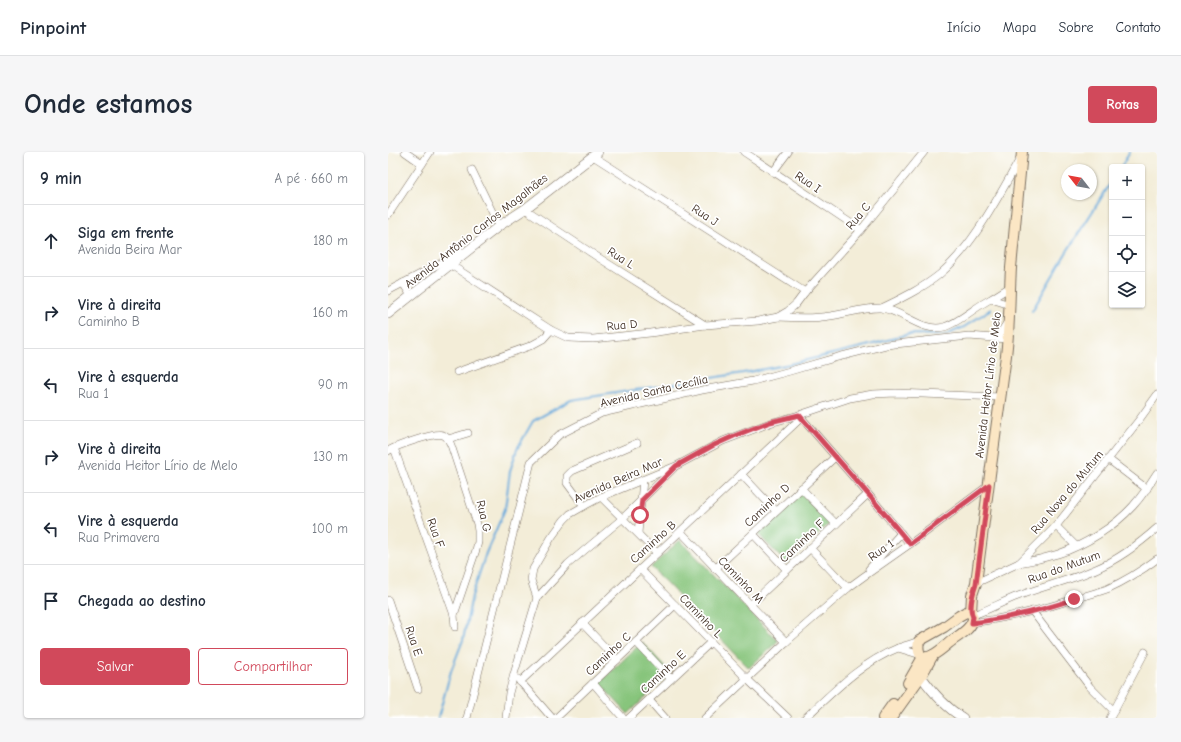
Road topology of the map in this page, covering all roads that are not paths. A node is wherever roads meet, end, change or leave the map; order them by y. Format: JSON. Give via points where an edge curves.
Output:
{"nodes":[{"id":1,"x":405,"y":152,"type":"edge"},
{"id":2,"x":430,"y":152,"type":"edge"},
{"id":3,"x":744,"y":152,"type":"edge"},
{"id":4,"x":788,"y":152,"type":"edge"},
{"id":5,"x":924,"y":152,"type":"edge"},
{"id":6,"x":596,"y":154,"type":"edge"},
{"id":7,"x":1022,"y":154,"type":"edge"},
{"id":8,"x":422,"y":164,"type":"junction"},
{"id":9,"x":472,"y":170,"type":"dead end"},
{"id":10,"x":773,"y":172,"type":"junction"},
{"id":11,"x":525,"y":208,"type":"junction"},
{"id":12,"x":388,"y":215,"type":"edge"},
{"id":13,"x":500,"y":226,"type":"junction"},
{"id":14,"x":861,"y":230,"type":"junction"},
{"id":15,"x":476,"y":244,"type":"junction"},
{"id":16,"x":451,"y":265,"type":"junction"},
{"id":17,"x":403,"y":283,"type":"junction"},
{"id":18,"x":1010,"y":287,"type":"junction"},
{"id":19,"x":388,"y":291,"type":"edge"},
{"id":20,"x":805,"y":292,"type":"junction"},
{"id":21,"x":411,"y":296,"type":"junction"},
{"id":22,"x":991,"y":299,"type":"junction"},
{"id":23,"x":1010,"y":305,"type":"junction"},
{"id":24,"x":882,"y":308,"type":"junction"},
{"id":25,"x":388,"y":314,"type":"edge"},
{"id":26,"x":778,"y":317,"type":"junction"},
{"id":27,"x":1009,"y":320,"type":"junction"},
{"id":28,"x":705,"y":325,"type":"junction"},
{"id":29,"x":550,"y":330,"type":"junction"},
{"id":30,"x":997,"y":338,"type":"junction"},
{"id":31,"x":1007,"y":339,"type":"junction"},
{"id":32,"x":457,"y":372,"type":"dead end"},
{"id":33,"x":1157,"y":395,"type":"edge"},
{"id":34,"x":1000,"y":397,"type":"junction"},
{"id":35,"x":800,"y":416,"type":"junction"},
{"id":36,"x":468,"y":433,"type":"dead end"},
{"id":37,"x":449,"y":442,"type":"junction"},
{"id":38,"x":637,"y":443,"type":"dead end"},
{"id":39,"x":391,"y":449,"type":"edge"},
{"id":40,"x":835,"y":457,"type":"junction"},
{"id":41,"x":1108,"y":459,"type":"junction"},
{"id":42,"x":676,"y":466,"type":"junction"},
{"id":43,"x":1157,"y":473,"type":"edge"},
{"id":44,"x":741,"y":474,"type":"junction"},
{"id":45,"x":643,"y":480,"type":"junction"},
{"id":46,"x":989,"y":485,"type":"junction"},
{"id":47,"x":801,"y":488,"type":"junction"},
{"id":48,"x":1147,"y":489,"type":"junction"},
{"id":49,"x":868,"y":494,"type":"junction"},
{"id":50,"x":601,"y":497,"type":"junction"},
{"id":51,"x":642,"y":500,"type":"junction"},
{"id":52,"x":584,"y":506,"type":"junction"},
{"id":53,"x":776,"y":511,"type":"junction"},
{"id":54,"x":623,"y":518,"type":"junction"},
{"id":55,"x":836,"y":524,"type":"junction"},
{"id":56,"x":1056,"y":526,"type":"junction"},
{"id":57,"x":1157,"y":528,"type":"edge"},
{"id":58,"x":680,"y":532,"type":"junction"},
{"id":59,"x":638,"y":533,"type":"junction"},
{"id":60,"x":901,"y":533,"type":"junction"},
{"id":61,"x":753,"y":534,"type":"junction"},
{"id":62,"x":910,"y":544,"type":"junction"},
{"id":63,"x":1076,"y":546,"type":"junction"},
{"id":64,"x":810,"y":548,"type":"junction"},
{"id":65,"x":657,"y":553,"type":"junction"},
{"id":66,"x":1157,"y":559,"type":"edge"},
{"id":67,"x":1019,"y":563,"type":"junction"},
{"id":68,"x":640,"y":569,"type":"junction"},
{"id":69,"x":715,"y":569,"type":"junction"},
{"id":70,"x":787,"y":570,"type":"junction"},
{"id":71,"x":863,"y":577,"type":"junction"},
{"id":72,"x":976,"y":584,"type":"junction"},
{"id":73,"x":848,"y":588,"type":"junction"},
{"id":74,"x":972,"y":595,"type":"junction"},
{"id":75,"x":537,"y":598,"type":"junction"},
{"id":76,"x":388,"y":600,"type":"edge"},
{"id":77,"x":750,"y":604,"type":"junction"},
{"id":78,"x":675,"y":605,"type":"junction"},
{"id":79,"x":983,"y":612,"type":"junction"},
{"id":80,"x":1032,"y":612,"type":"junction"},
{"id":81,"x":454,"y":615,"type":"junction"},
{"id":82,"x":959,"y":616,"type":"junction"},
{"id":83,"x":972,"y":617,"type":"junction"},
{"id":84,"x":983,"y":621,"type":"junction"},
{"id":85,"x":582,"y":623,"type":"junction"},
{"id":86,"x":455,"y":627,"type":"dead end"},
{"id":87,"x":919,"y":641,"type":"junction"},
{"id":88,"x":636,"y":642,"type":"junction"},
{"id":89,"x":711,"y":642,"type":"junction"},
{"id":90,"x":786,"y":642,"type":"junction"},
{"id":91,"x":897,"y":648,"type":"junction"},
{"id":92,"x":1145,"y":652,"type":"dead end"},
{"id":93,"x":926,"y":656,"type":"junction"},
{"id":94,"x":617,"y":660,"type":"junction"},
{"id":95,"x":514,"y":674,"type":"junction"},
{"id":96,"x":921,"y":676,"type":"junction"},
{"id":97,"x":671,"y":678,"type":"junction"},
{"id":98,"x":747,"y":679,"type":"junction"},
{"id":99,"x":520,"y":682,"type":"junction"},
{"id":100,"x":594,"y":683,"type":"junction"},
{"id":101,"x":418,"y":688,"type":"dead end"},
{"id":102,"x":649,"y":700,"type":"junction"},
{"id":103,"x":1114,"y":711,"type":"junction"},
{"id":104,"x":467,"y":718,"type":"edge"},
{"id":105,"x":506,"y":718,"type":"edge"},
{"id":106,"x":552,"y":718,"type":"edge"},
{"id":107,"x":556,"y":718,"type":"edge"},
{"id":108,"x":623,"y":718,"type":"edge"},
{"id":109,"x":629,"y":718,"type":"edge"},
{"id":110,"x":666,"y":718,"type":"edge"},
{"id":111,"x":705,"y":718,"type":"edge"},
{"id":112,"x":788,"y":718,"type":"edge"},
{"id":113,"x":806,"y":718,"type":"edge"},
{"id":114,"x":883,"y":718,"type":"edge"},
{"id":115,"x":891,"y":718,"type":"edge"},
{"id":116,"x":962,"y":718,"type":"edge"},
{"id":117,"x":1110,"y":718,"type":"edge"}],
"edges":[{"from":1,"to":8,"type":"street"},
{"from":2,"to":8,"type":"street"},
{"from":3,"to":10,"type":"street","name":"Rua I"},
{"from":4,"to":10,"type":"street"},
{"from":5,"to":14,"type":"street","name":"Rua C"},
{"from":6,"to":11,"type":"street","name":"Avenida Antônio Carlos Magalhães"},
{"from":6,"to":20,"type":"street","name":"Rua J"},
{"from":7,"to":18,"type":"main road","name":"Avenida Heitor Lírio de Melo"},
{"from":7,"to":24,"type":"street","via":[[964,249],[931,281]]},
{"from":8,"to":12,"type":"street"},
{"from":9,"to":13,"type":"street"},
{"from":10,"to":14,"type":"street","name":"Rua I"},
{"from":11,"to":13,"type":"street","name":"Avenida Antônio Carlos Magalhães"},
{"from":11,"to":28,"type":"street","name":"Rua L"},
{"from":13,"to":15,"type":"street","name":"Avenida Antônio Carlos Magalhães"},
{"from":14,"to":20,"type":"street","name":"Rua C"},
{"from":15,"to":16,"type":"street","name":"Avenida Antônio Carlos Magalhães"},
{"from":15,"to":17,"type":"street"},
{"from":16,"to":21,"type":"street","name":"Avenida Antônio Carlos Magalhães"},
{"from":16,"to":29,"type":"street","name":"Rua D"},
{"from":17,"to":19,"type":"street"},
{"from":17,"to":21,"type":"street"},
{"from":18,"to":22,"type":"street"},
{"from":18,"to":23,"type":"main road","name":"Avenida Heitor Lírio de Melo"},
{"from":20,"to":26,"type":"street","name":"Rua D","via":[[796,304]]},
{"from":21,"to":25,"type":"street","name":"Avenida Antônio Carlos Magalhães"},
{"from":22,"to":23,"type":"street"},
{"from":22,"to":24,"type":"street","via":[[950,325],[938,328],[925,326]]},
{"from":23,"to":27,"type":"main road","name":"Avenida Heitor Lírio de Melo"},
{"from":24,"to":26,"type":"street","via":[[816,318]]},
{"from":26,"to":28,"type":"street","name":"Rua D","via":[[746,323]]},
{"from":27,"to":30,"type":"street"},
{"from":27,"to":31,"type":"main road","name":"Avenida Heitor Lírio de Melo"},
{"from":28,"to":29,"type":"street","name":"Rua D","via":[[592,339],[568,338]]},
{"from":29,"to":32,"type":"street","via":[[543,339],[530,346]]},
{"from":30,"to":31,"type":"street","name":"Avenida Santa Cecília"},
{"from":30,"to":104,"type":"street","name":"Avenida Santa Cecília","via":[[969,336],[886,345],[753,381],[602,413],[559,435],[531,462]]},
{"from":31,"to":34,"type":"main road","name":"Avenida Heitor Lírio de Melo"},
{"from":33,"to":41,"type":"street","name":"Rua Nova do Mutum"},
{"from":34,"to":35,"type":"street","name":"Avenida Beira Mar","via":[[885,393],[850,398]]},
{"from":34,"to":46,"type":"main road","name":"Avenida Heitor Lírio de Melo"},
{"from":35,"to":40,"type":"street"},
{"from":35,"to":42,"type":"street","name":"Avenida Beira Mar","via":[[770,422],[734,436]]},
{"from":35,"to":44,"type":"street","name":"Caminho B"},
{"from":36,"to":37,"type":"street"},
{"from":37,"to":39,"type":"street","via":[[439,434]]},
{"from":37,"to":81,"type":"street","name":"Rua G","via":[[478,531],[476,550]]},
{"from":38,"to":52,"type":"street","via":[[568,474],[567,483]]},
{"from":39,"to":81,"type":"street","name":"Rua F"},
{"from":40,"to":47,"type":"street","name":"Caminho D"},
{"from":40,"to":49,"type":"street"},
{"from":41,"to":48,"type":"street"},
{"from":41,"to":56,"type":"street","name":"Rua Nova do Mutum"},
{"from":42,"to":45,"type":"street","name":"Avenida Beira Mar"},
{"from":42,"to":51,"type":"street","name":"Avenida Beira Mar"},
{"from":43,"to":48,"type":"street"},
{"from":44,"to":53,"type":"street"},
{"from":44,"to":58,"type":"street","name":"Caminho B"},
{"from":45,"to":50,"type":"street","name":"Avenida Beira Mar"},
{"from":45,"to":51,"type":"street"},
{"from":46,"to":62,"type":"street","name":"Rua 1"},
{"from":46,"to":72,"type":"main road","name":"Avenida Heitor Lírio de Melo"},
{"from":47,"to":53,"type":"street","name":"Caminho D"},
{"from":47,"to":55,"type":"street"},
{"from":48,"to":63,"type":"street","via":[[1133,506],[1112,524]]},
{"from":49,"to":55,"type":"street","name":"Caminho F"},
{"from":49,"to":60,"type":"street"},
{"from":50,"to":52,"type":"street","name":"Avenida Beira Mar"},
{"from":50,"to":54,"type":"street"},
{"from":51,"to":54,"type":"street","name":"Avenida Beira Mar"},
{"from":51,"to":59,"type":"street"},
{"from":52,"to":75,"type":"street","name":"Avenida Beira Mar","via":[[564,520],[537,561],[531,580]]},
{"from":53,"to":61,"type":"street","name":"Caminho D"},
{"from":54,"to":59,"type":"street"},
{"from":54,"to":75,"type":"street","name":"Avenida Beira Mar","via":[[568,564]]},
{"from":55,"to":64,"type":"street","name":"Caminho F"},
{"from":56,"to":63,"type":"street"},
{"from":56,"to":67,"type":"street","name":"Rua Nova do Mutum"},
{"from":57,"to":79,"type":"street","name":"Rua do Mutum","via":[[1140,543],[1098,568],[1016,597]]},
{"from":58,"to":65,"type":"street","name":"Caminho B"},
{"from":58,"to":69,"type":"street","name":"Caminho M"},
{"from":59,"to":65,"type":"street"},
{"from":60,"to":62,"type":"street"},
{"from":60,"to":71,"type":"street","name":"Rua 1"},
{"from":61,"to":69,"type":"street","name":"Caminho D"},
{"from":61,"to":70,"type":"street"},
{"from":62,"to":71,"type":"street","name":"Rua 1"},
{"from":63,"to":67,"type":"street"},
{"from":64,"to":70,"type":"street","name":"Caminho F"},
{"from":64,"to":73,"type":"street"},
{"from":65,"to":68,"type":"street","name":"Caminho B"},
{"from":66,"to":80,"type":"street","via":[[1106,589]]},
{"from":67,"to":72,"type":"street","name":"Rua Nova do Mutum"},
{"from":68,"to":78,"type":"street","name":"Caminho L"},
{"from":68,"to":85,"type":"street","name":"Caminho B"},
{"from":69,"to":77,"type":"street","name":"Caminho M"},
{"from":70,"to":77,"type":"street","name":"Caminho F"},
{"from":71,"to":73,"type":"street","name":"Rua 1"},
{"from":72,"to":74,"type":"main road","name":"Avenida Heitor Lírio de Melo"},
{"from":73,"to":90,"type":"street","name":"Rua 1"},
{"from":74,"to":82,"type":"main road","name":"Avenida Heitor Lírio de Melo"},
{"from":74,"to":83,"type":"main road","name":"Avenida Heitor Lírio de Melo"},
{"from":75,"to":95,"type":"street","name":"Avenida Beira Mar"},
{"from":76,"to":101,"type":"street","name":"Rua E"},
{"from":77,"to":90,"type":"street","name":"Caminho M"},
{"from":78,"to":88,"type":"street","name":"Caminho C"},
{"from":78,"to":89,"type":"street","name":"Caminho L"},
{"from":79,"to":83,"type":"street","name":"Rua do Mutum"},
{"from":79,"to":84,"type":"street"},
{"from":80,"to":84,"type":"street"},
{"from":80,"to":103,"type":"street","via":[[1090,687]]},
{"from":81,"to":86,"type":"street","name":"Rua F"},
{"from":82,"to":83,"type":"main road","via":[[966,612]]},
{"from":82,"to":87,"type":"main road"},
{"from":83,"to":84,"type":"street"},
{"from":83,"to":93,"type":"main road","via":[[965,631]]},
{"from":85,"to":94,"type":"street"},
{"from":85,"to":99,"type":"street","name":"Caminho B"},
{"from":87,"to":91,"type":"street"},
{"from":87,"to":93,"type":"main road","via":[[918,650]]},
{"from":88,"to":94,"type":"street","name":"Caminho C"},
{"from":88,"to":97,"type":"street"},
{"from":89,"to":97,"type":"street","name":"Caminho E"},
{"from":89,"to":98,"type":"street","name":"Caminho L"},
{"from":90,"to":98,"type":"street","name":"Rua 1"},
{"from":91,"to":93,"type":"street"},
{"from":91,"to":113,"type":"street","via":[[854,674]]},
{"from":92,"to":103,"type":"street"},
{"from":93,"to":96,"type":"main road"},
{"from":93,"to":114,"type":"main road"},
{"from":94,"to":100,"type":"street","name":"Caminho C"},
{"from":95,"to":99,"type":"street"},
{"from":95,"to":105,"type":"street","name":"Avenida Beira Mar"},
{"from":96,"to":115,"type":"main road"},
{"from":96,"to":116,"type":"street","via":[[936,697]]},
{"from":97,"to":102,"type":"street","name":"Caminho E"},
{"from":98,"to":111,"type":"street","name":"Rua 1"},
{"from":98,"to":112,"type":"street","name":"Caminho L"},
{"from":99,"to":106,"type":"street"},
{"from":100,"to":107,"type":"street","name":"Caminho C"},
{"from":100,"to":108,"type":"street"},
{"from":102,"to":109,"type":"street","name":"Caminho E"},
{"from":102,"to":110,"type":"street"},
{"from":103,"to":117,"type":"street"}]}
